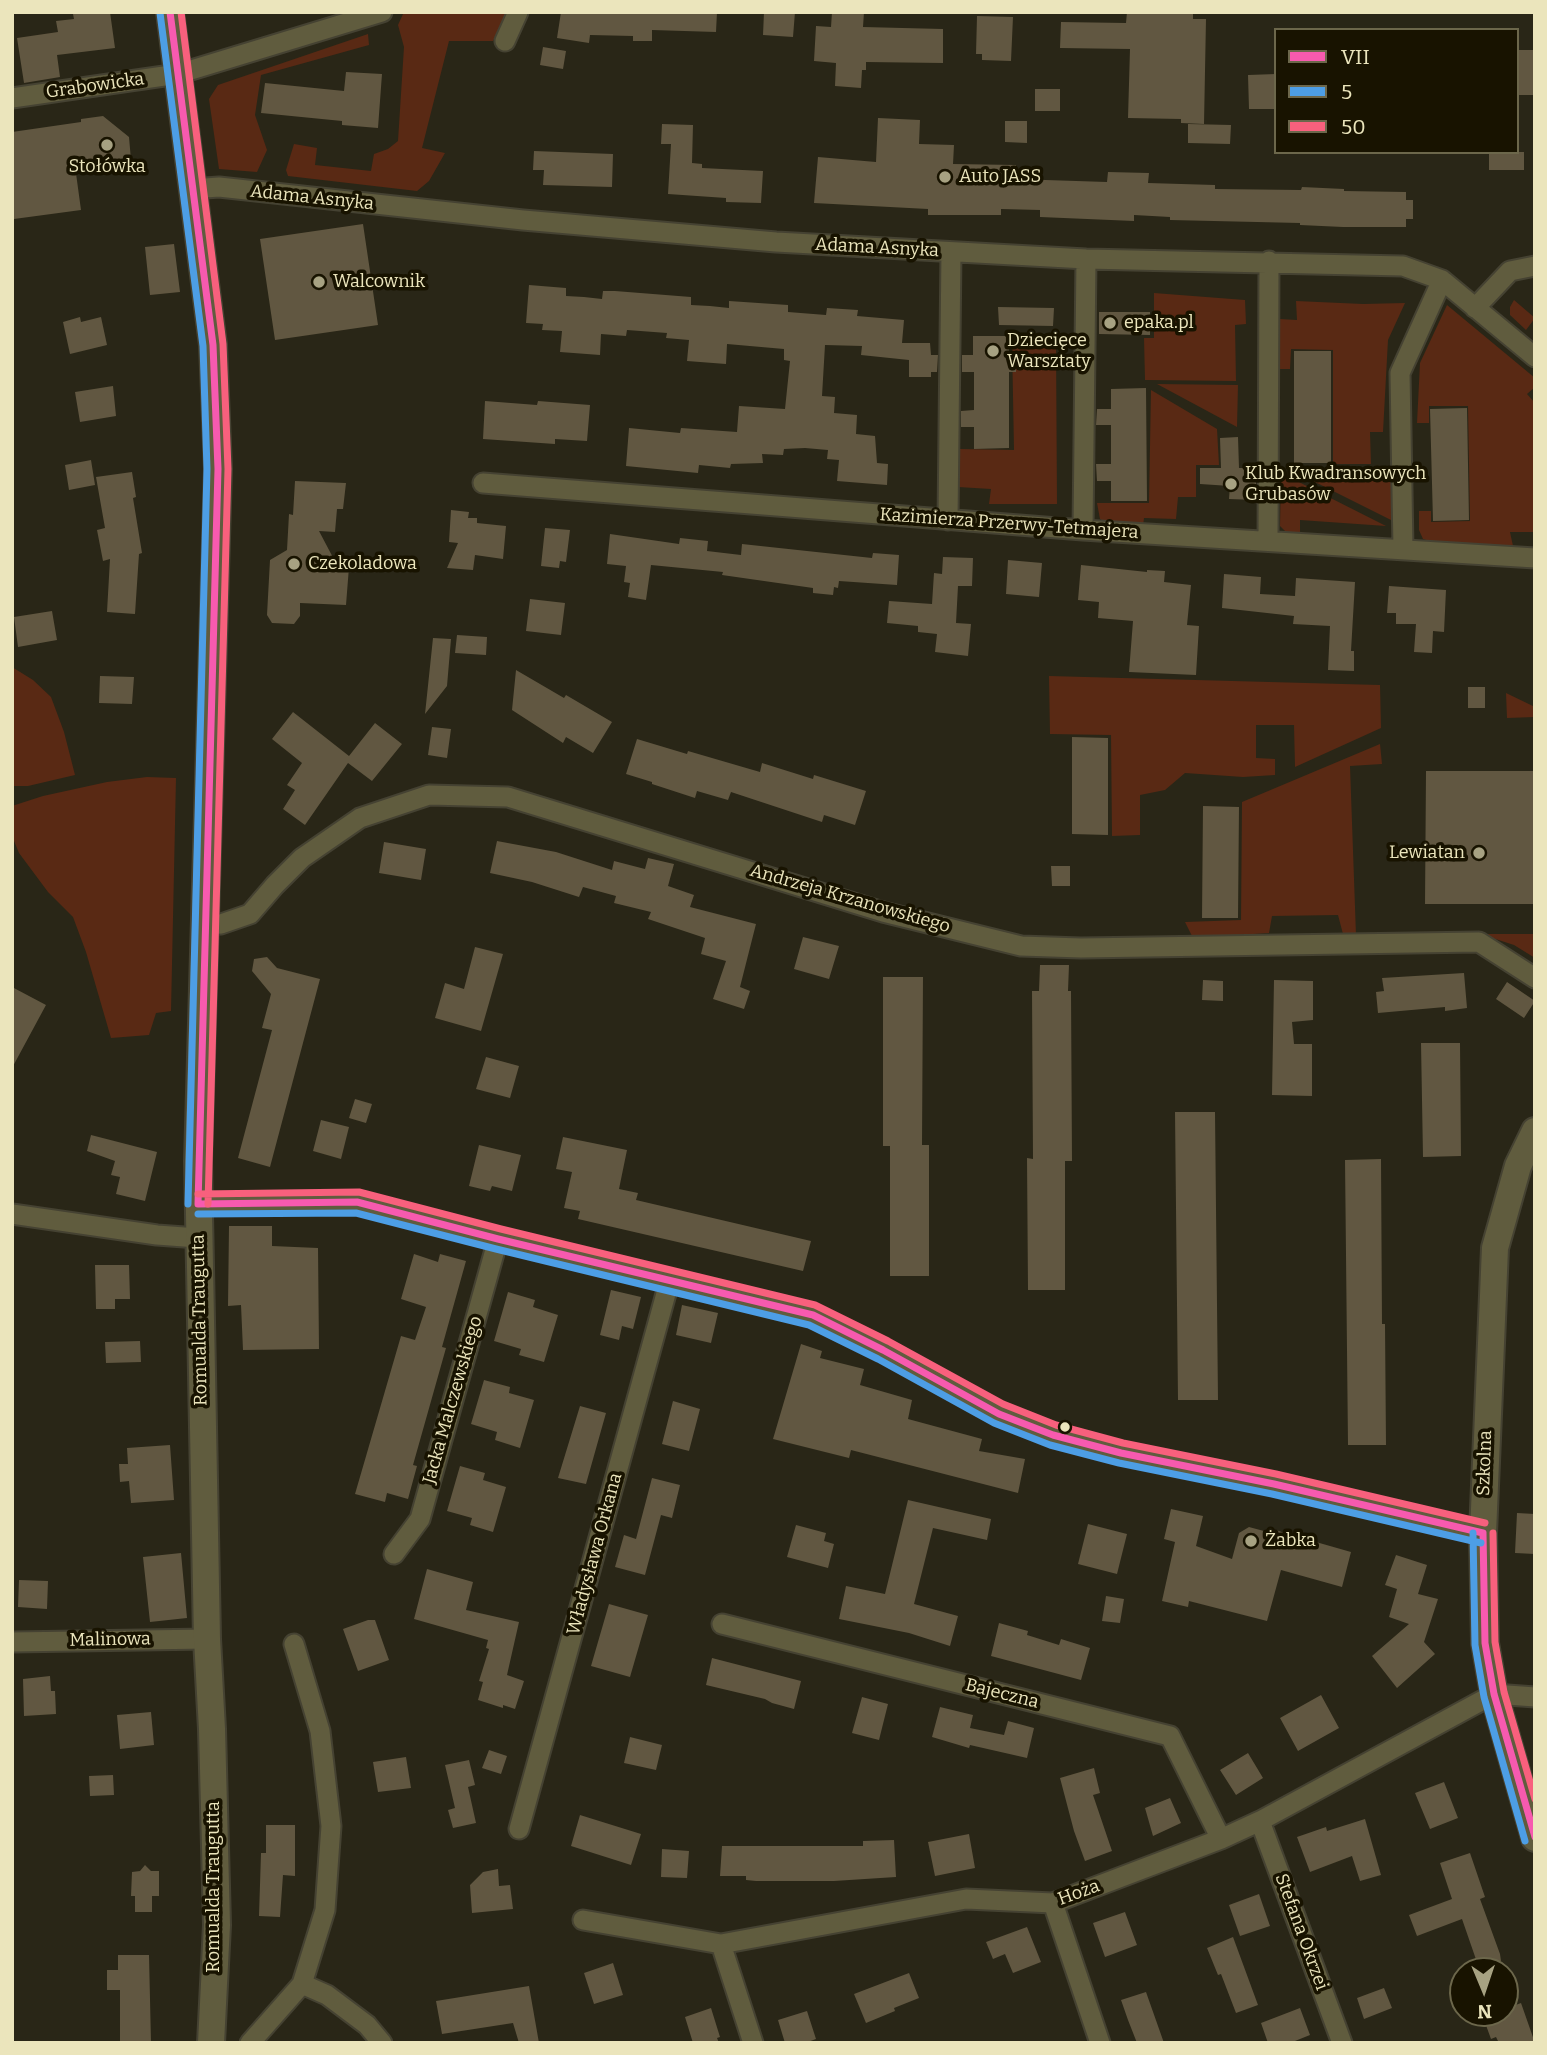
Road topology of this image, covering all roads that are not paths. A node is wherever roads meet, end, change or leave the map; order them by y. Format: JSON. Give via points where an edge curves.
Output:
{"nodes":[{"id":1,"x":170,"y":12,"type":"edge"},
{"id":2,"x":382,"y":12,"type":"edge"},
{"id":3,"x":518,"y":12,"type":"edge"},
{"id":4,"x":505,"y":41,"type":"dead end"},
{"id":5,"x":178,"y":74,"type":"junction"},
{"id":6,"x":12,"y":98,"type":"edge"},
{"id":7,"x":192,"y":189,"type":"junction"},
{"id":8,"x":951,"y":252,"type":"junction"},
{"id":9,"x":1086,"y":258,"type":"junction"},
{"id":10,"x":1269,"y":261,"type":"junction"},
{"id":11,"x":1535,"y":266,"type":"edge"},
{"id":12,"x":1442,"y":280,"type":"junction"},
{"id":13,"x":1475,"y":308,"type":"junction"},
{"id":14,"x":1535,"y":357,"type":"edge"},
{"id":15,"x":483,"y":483,"type":"dead end"},
{"id":16,"x":948,"y":520,"type":"junction"},
{"id":17,"x":1083,"y":530,"type":"junction"},
{"id":18,"x":1268,"y":541,"type":"junction"},
{"id":19,"x":1403,"y":549,"type":"junction"},
{"id":20,"x":1535,"y":558,"type":"edge"},
{"id":21,"x":206,"y":925,"type":"junction"},
{"id":22,"x":1535,"y":978,"type":"edge"},
{"id":23,"x":1535,"y":1131,"type":"edge"},
{"id":24,"x":198,"y":1205,"type":"junction"},
{"id":25,"x":12,"y":1214,"type":"edge"},
{"id":26,"x":198,"y":1238,"type":"junction"},
{"id":27,"x":498,"y":1240,"type":"junction"},
{"id":28,"x":670,"y":1279,"type":"junction"},
{"id":29,"x":1483,"y":1533,"type":"junction"},
{"id":30,"x":394,"y":1554,"type":"dead end"},
{"id":31,"x":722,"y":1624,"type":"dead end"},
{"id":32,"x":207,"y":1639,"type":"junction"},
{"id":33,"x":12,"y":1642,"type":"edge"},
{"id":34,"x":295,"y":1644,"type":"dead end"},
{"id":35,"x":1494,"y":1694,"type":"junction"},
{"id":36,"x":1535,"y":1697,"type":"edge"},
{"id":37,"x":1260,"y":1821,"type":"junction"},
{"id":38,"x":519,"y":1829,"type":"dead end"},
{"id":39,"x":1535,"y":1838,"type":"edge"},
{"id":40,"x":1221,"y":1839,"type":"junction"},
{"id":41,"x":1053,"y":1903,"type":"junction"},
{"id":42,"x":583,"y":1920,"type":"dead end"},
{"id":43,"x":721,"y":1944,"type":"junction"},
{"id":44,"x":302,"y":1984,"type":"junction"},
{"id":45,"x":211,"y":2043,"type":"edge"},
{"id":46,"x":250,"y":2043,"type":"edge"},
{"id":47,"x":382,"y":2043,"type":"edge"},
{"id":48,"x":753,"y":2043,"type":"edge"},
{"id":49,"x":1100,"y":2043,"type":"edge"},
{"id":50,"x":1342,"y":2043,"type":"edge"}],
"edges":[{"from":1,"to":5,"type":"street","name":"Romualda Traugutta"},
{"from":2,"to":5,"type":"street","name":"Grabowicka"},
{"from":3,"to":4,"type":"street"},
{"from":5,"to":6,"type":"street","name":"Grabowicka"},
{"from":5,"to":7,"type":"street","name":"Romualda Traugutta"},
{"from":7,"to":8,"type":"street","name":"Adama Asnyka","via":[[219,187],[637,231]]},
{"from":7,"to":21,"type":"street","name":"Romualda Traugutta","via":[[213,345],[218,469]]},
{"from":8,"to":9,"type":"street","name":"Adama Asnyka"},
{"from":8,"to":16,"type":"street"},
{"from":9,"to":10,"type":"street","name":"Adama Asnyka"},
{"from":9,"to":17,"type":"street"},
{"from":10,"to":12,"type":"street","name":"Adama Asnyka","via":[[1403,266]]},
{"from":10,"to":18,"type":"street"},
{"from":11,"to":13,"type":"street","via":[[1510,271]]},
{"from":12,"to":13,"type":"street","name":"Adama Asnyka"},
{"from":12,"to":19,"type":"street","via":[[1400,373]]},
{"from":13,"to":14,"type":"street","name":"Adama Asnyka"},
{"from":15,"to":16,"type":"street","name":"Kazimierza Przerwy-Tetmajera"},
{"from":16,"to":17,"type":"street","name":"Kazimierza Przerwy-Tetmajera"},
{"from":17,"to":18,"type":"street","name":"Kazimierza Przerwy-Tetmajera"},
{"from":18,"to":19,"type":"street","name":"Kazimierza Przerwy-Tetmajera"},
{"from":19,"to":20,"type":"street","name":"Kazimierza Przerwy-Tetmajera"},
{"from":21,"to":22,"type":"street","name":"Andrzeja Krzanowskiego","via":[[250,914],[302,858],[360,818],[429,795],[508,797],[883,912],[1021,946],[1479,942]]},
{"from":21,"to":24,"type":"street","name":"Romualda Traugutta"},
{"from":23,"to":29,"type":"street","name":"Szkolna","via":[[1518,1166],[1495,1248]]},
{"from":24,"to":26,"type":"street","name":"Romualda Traugutta"},
{"from":24,"to":27,"type":"street","via":[[357,1202]]},
{"from":25,"to":26,"type":"street"},
{"from":26,"to":32,"type":"street","name":"Romualda Traugutta"},
{"from":27,"to":28,"type":"street"},
{"from":27,"to":30,"type":"street","name":"Jacka Malczewskiego","via":[[420,1519]]},
{"from":28,"to":29,"type":"street","via":[[813,1315],[999,1414],[1054,1435]]},
{"from":28,"to":38,"type":"street","name":"Władysława Orkana"},
{"from":29,"to":35,"type":"street","name":"Szkolna","via":[[1485,1643]]},
{"from":31,"to":40,"type":"street","name":"Bajeczna","via":[[1170,1736]]},
{"from":32,"to":33,"type":"street","name":"Malinowa"},
{"from":32,"to":45,"type":"street","name":"Romualda Traugutta","via":[[217,1925]]},
{"from":34,"to":44,"type":"street","via":[[320,1731],[331,1826],[325,1910]]},
{"from":35,"to":36,"type":"street"},
{"from":35,"to":37,"type":"street","name":"Hoża"},
{"from":35,"to":39,"type":"street","name":"Szkolna"},
{"from":37,"to":40,"type":"street","name":"Hoża"},
{"from":37,"to":50,"type":"street","name":"Stefana Okrzei"},
{"from":40,"to":41,"type":"street","name":"Hoża"},
{"from":41,"to":43,"type":"street","name":"Hoża","via":[[966,1899]]},
{"from":41,"to":49,"type":"street"},
{"from":42,"to":43,"type":"street","name":"Hoża"},
{"from":43,"to":48,"type":"street"},
{"from":44,"to":46,"type":"street"},
{"from":44,"to":47,"type":"street","via":[[327,1995],[367,2025]]}]}
